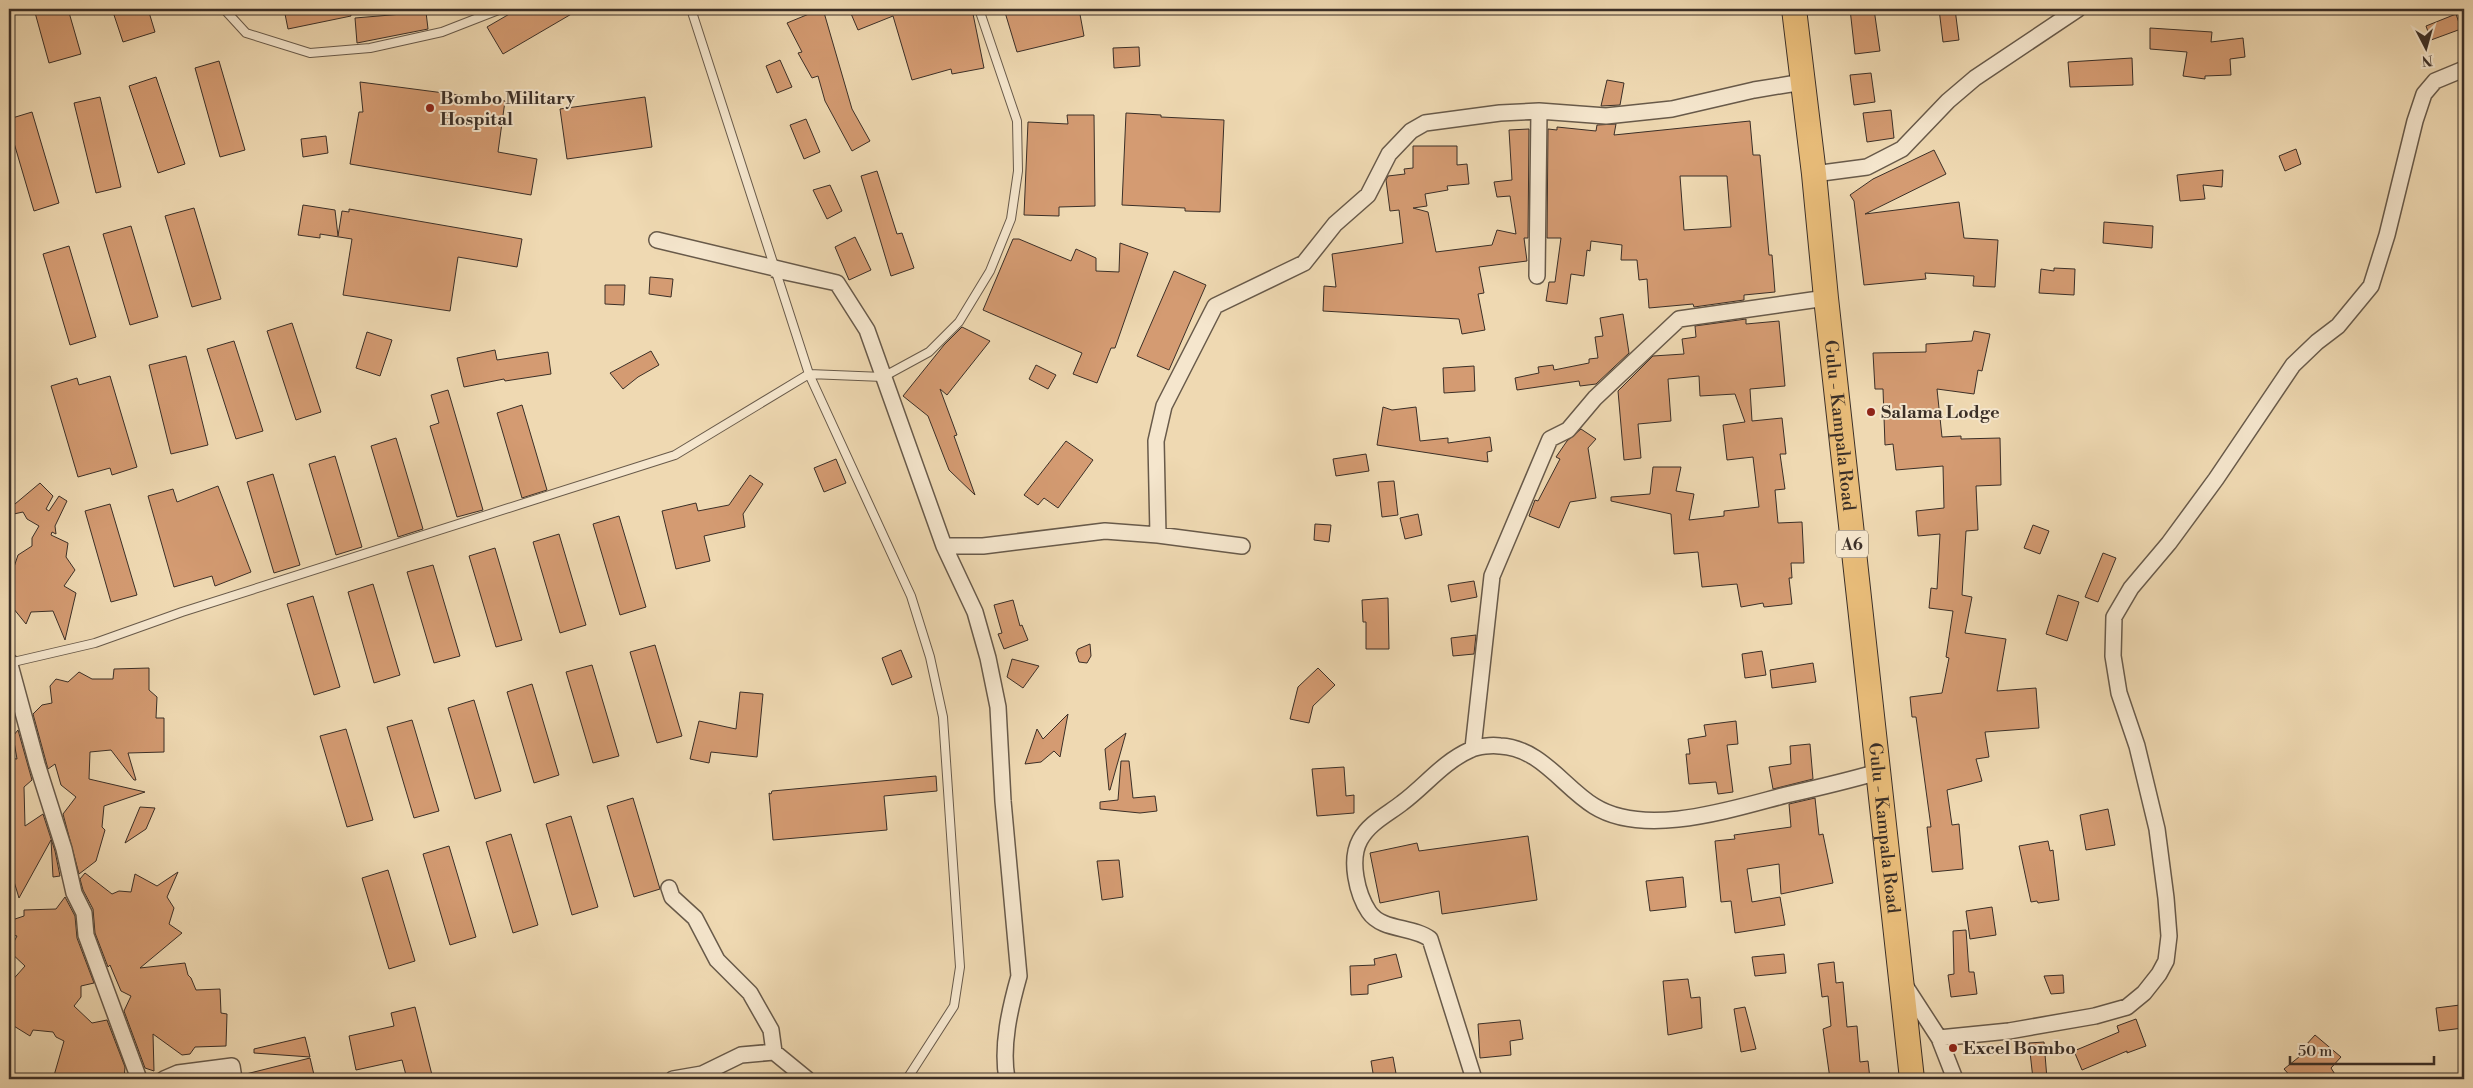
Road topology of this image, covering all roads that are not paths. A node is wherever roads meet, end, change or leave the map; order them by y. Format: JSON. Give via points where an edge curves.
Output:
{"nodes":[{"id":1,"x":224,"y":9,"type":"edge"},
{"id":2,"x":501,"y":9,"type":"edge"},
{"id":3,"x":691,"y":9,"type":"edge"},
{"id":4,"x":979,"y":9,"type":"edge"},
{"id":5,"x":1794,"y":9,"type":"edge"},
{"id":6,"x":2078,"y":9,"type":"edge"},
{"id":7,"x":2464,"y":69,"type":"edge"},
{"id":8,"x":1802,"y":82,"type":"junction"},
{"id":9,"x":1539,"y":112,"type":"junction"},
{"id":10,"x":1814,"y":174,"type":"junction"},
{"id":11,"x":656,"y":240,"type":"dead end"},
{"id":12,"x":776,"y":270,"type":"junction"},
{"id":13,"x":1536,"y":276,"type":"dead end"},
{"id":14,"x":837,"y":283,"type":"junction"},
{"id":15,"x":1826,"y":298,"type":"junction"},
{"id":16,"x":810,"y":374,"type":"junction"},
{"id":17,"x":883,"y":377,"type":"junction"},
{"id":18,"x":1158,"y":535,"type":"junction"},
{"id":19,"x":944,"y":546,"type":"junction"},
{"id":20,"x":1242,"y":546,"type":"dead end"},
{"id":21,"x":9,"y":662,"type":"edge"},
{"id":22,"x":1473,"y":748,"type":"junction"},
{"id":23,"x":1878,"y":772,"type":"junction"},
{"id":24,"x":669,"y":888,"type":"dead end"},
{"id":25,"x":1900,"y":977,"type":"junction"},
{"id":26,"x":1939,"y":1038,"type":"junction"},
{"id":27,"x":774,"y":1052,"type":"junction"},
{"id":28,"x":139,"y":1079,"type":"edge"},
{"id":29,"x":164,"y":1079,"type":"edge"},
{"id":30,"x":234,"y":1079,"type":"edge"},
{"id":31,"x":673,"y":1079,"type":"edge"},
{"id":32,"x":807,"y":1079,"type":"edge"},
{"id":33,"x":907,"y":1079,"type":"edge"},
{"id":34,"x":1006,"y":1079,"type":"edge"},
{"id":35,"x":1474,"y":1079,"type":"edge"},
{"id":36,"x":1912,"y":1079,"type":"edge"},
{"id":37,"x":1955,"y":1079,"type":"edge"}],
"edges":[{"from":1,"to":2,"type":"lane","via":[[246,33],[310,53],[370,48],[442,32]]},
{"from":3,"to":12,"type":"lane"},
{"from":4,"to":17,"type":"lane","via":[[1017,121],[1018,171],[1011,219],[990,271],[959,322],[929,352]]},
{"from":5,"to":8,"type":"main road","name":"Gulu - Kampala Road","number":"A6"},
{"from":6,"to":10,"type":"street","via":[[1975,78],[1896,152],[1867,167]]},
{"from":7,"to":26,"type":"street","via":[[2435,81],[2424,94],[2371,286],[2338,326],[2293,365],[2216,479],[2169,543],[2130,588],[2114,616],[2113,656],[2119,693],[2137,746],[2157,829],[2166,898],[2169,936],[2166,961],[2159,974],[2127,1007],[2009,1031]]},
{"from":8,"to":9,"type":"street","via":[[1672,109],[1606,116]]},
{"from":8,"to":10,"type":"main road","name":"Gulu - Kampala Road","number":"A6"},
{"from":9,"to":13,"type":"street"},
{"from":9,"to":18,"type":"street","via":[[1461,117],[1425,123],[1411,131],[1389,154],[1368,196],[1335,224],[1304,263],[1215,306],[1164,406],[1156,441]]},
{"from":10,"to":15,"type":"main road","name":"Gulu - Kampala Road","number":"A6"},
{"from":11,"to":14,"type":"street"},
{"from":12,"to":14,"type":"street"},
{"from":12,"to":16,"type":"lane"},
{"from":14,"to":17,"type":"street","via":[[867,330]]},
{"from":15,"to":22,"type":"street","via":[[1679,319],[1595,398],[1568,430],[1550,439],[1492,576]]},
{"from":15,"to":23,"type":"main road","name":"Gulu - Kampala Road","number":"A6"},
{"from":16,"to":17,"type":"lane"},
{"from":16,"to":21,"type":"lane","via":[[675,455],[182,612],[95,643]]},
{"from":16,"to":33,"type":"lane","via":[[911,596],[944,717],[960,967],[954,1006]]},
{"from":17,"to":19,"type":"street"},
{"from":18,"to":19,"type":"street","via":[[1105,531],[983,546]]},
{"from":18,"to":20,"type":"street"},
{"from":19,"to":34,"type":"street","via":[[974,612],[998,707],[1019,976],[1008,1028],[1004,1064]]},
{"from":21,"to":28,"type":"street","via":[[74,893],[84,913],[86,935]]},
{"from":22,"to":23,"type":"street","via":[[1501,746],[1528,754],[1594,806],[1616,816],[1647,820],[1733,809]]},
{"from":22,"to":35,"type":"street","via":[[1447,762],[1402,803],[1379,818],[1360,840],[1355,861],[1361,895],[1376,920],[1430,939]]},
{"from":23,"to":25,"type":"main road","name":"Gulu - Kampala Road","number":"A6"},
{"from":24,"to":27,"type":"street","via":[[672,897],[695,918],[717,960],[750,993],[771,1030]]},
{"from":25,"to":26,"type":"street"},
{"from":25,"to":36,"type":"main road","name":"Gulu - Kampala Road","number":"A6"},
{"from":26,"to":37,"type":"street"},
{"from":27,"to":31,"type":"street","via":[[741,1055],[702,1074]]},
{"from":27,"to":32,"type":"street"},
{"from":29,"to":30,"type":"street","via":[[178,1073],[232,1066]]}]}
